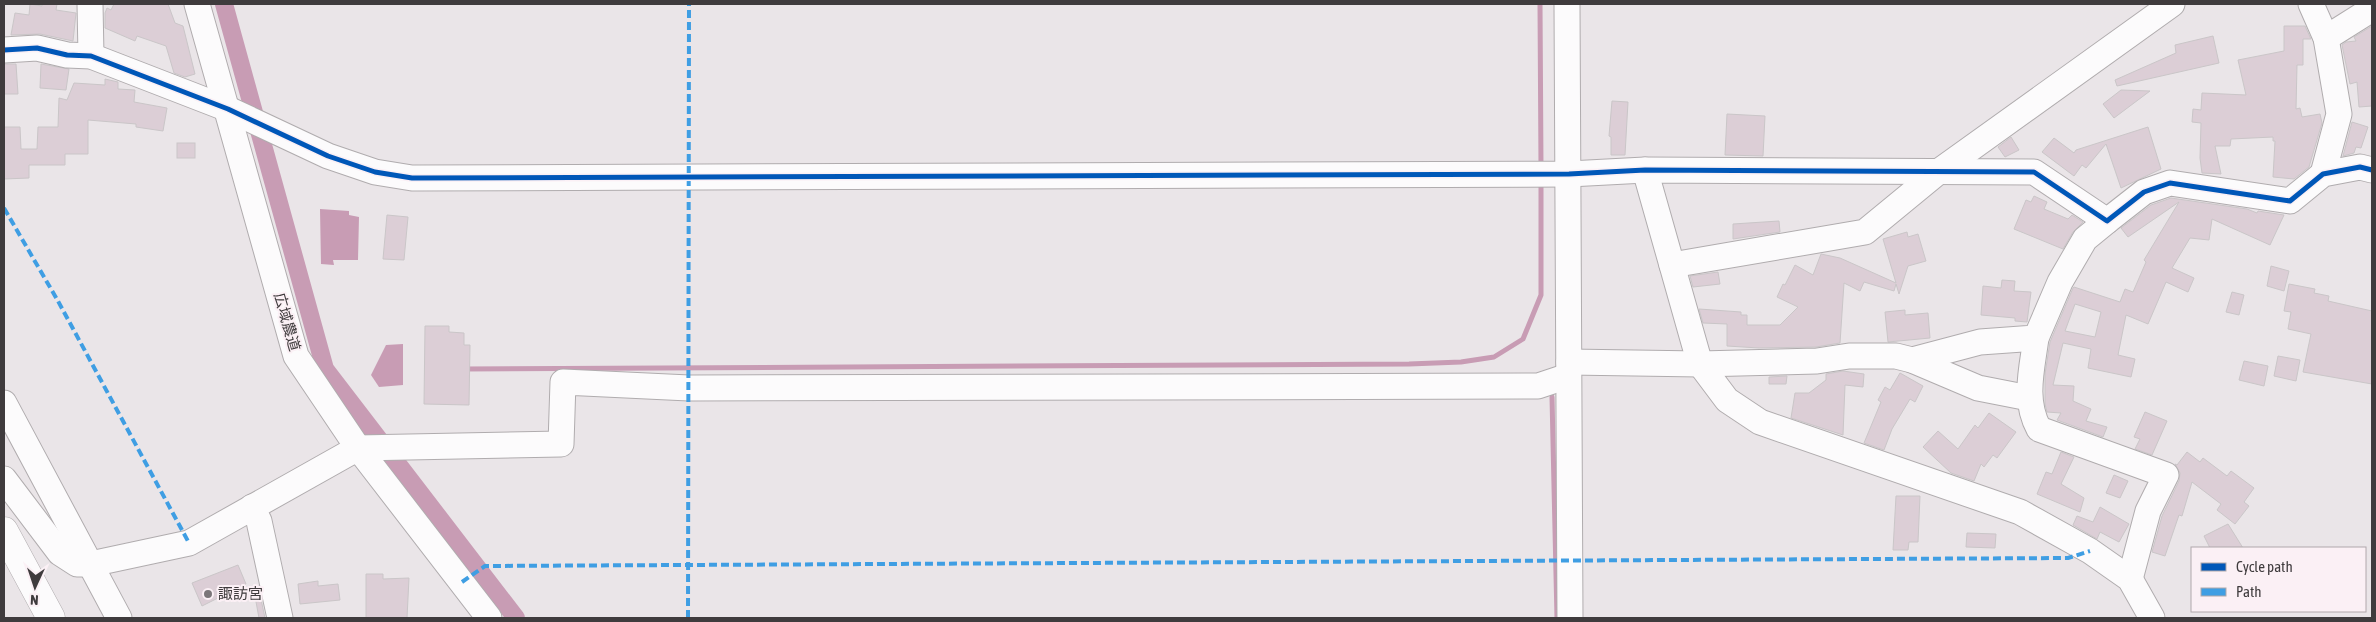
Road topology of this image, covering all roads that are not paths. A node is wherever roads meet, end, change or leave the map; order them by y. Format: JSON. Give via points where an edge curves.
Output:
{"nodes":[{"id":1,"x":90,"y":4,"type":"edge"},
{"id":2,"x":197,"y":4,"type":"edge"},
{"id":3,"x":1567,"y":4,"type":"edge"},
{"id":4,"x":2172,"y":4,"type":"edge"},
{"id":5,"x":2311,"y":4,"type":"edge"},
{"id":6,"x":2372,"y":9,"type":"edge"},
{"id":7,"x":2326,"y":38,"type":"junction"},
{"id":8,"x":4,"y":50,"type":"edge"},
{"id":9,"x":91,"y":56,"type":"junction"},
{"id":10,"x":228,"y":110,"type":"junction"},
{"id":11,"x":1646,"y":170,"type":"junction"},
{"id":12,"x":2372,"y":170,"type":"edge"},
{"id":13,"x":1938,"y":172,"type":"junction"},
{"id":14,"x":1569,"y":174,"type":"junction"},
{"id":15,"x":2323,"y":174,"type":"junction"},
{"id":16,"x":2107,"y":221,"type":"junction"},
{"id":17,"x":1672,"y":265,"type":"junction"},
{"id":18,"x":2036,"y":338,"type":"junction"},
{"id":19,"x":1912,"y":360,"type":"junction"},
{"id":20,"x":1700,"y":364,"type":"junction"},
{"id":21,"x":1568,"y":369,"type":"junction"},
{"id":22,"x":2029,"y":398,"type":"junction"},
{"id":23,"x":4,"y":403,"type":"edge"},
{"id":24,"x":358,"y":448,"type":"junction"},
{"id":25,"x":4,"y":479,"type":"edge"},
{"id":26,"x":252,"y":506,"type":"junction"},
{"id":27,"x":4,"y":531,"type":"edge"},
{"id":28,"x":91,"y":564,"type":"junction"},
{"id":29,"x":2130,"y":579,"type":"junction"},
{"id":30,"x":51,"y":618,"type":"edge"},
{"id":31,"x":119,"y":618,"type":"edge"},
{"id":32,"x":280,"y":618,"type":"edge"},
{"id":33,"x":489,"y":618,"type":"edge"},
{"id":34,"x":1570,"y":618,"type":"edge"},
{"id":35,"x":2152,"y":618,"type":"edge"}],
"edges":[{"from":1,"to":9,"type":"street"},
{"from":2,"to":10,"type":"street","name":"広域農道"},
{"from":3,"to":14,"type":"street"},
{"from":4,"to":13,"type":"street"},
{"from":5,"to":7,"type":"street"},
{"from":6,"to":7,"type":"street"},
{"from":7,"to":15,"type":"street","via":[[2338,114]]},
{"from":8,"to":9,"type":"street","via":[[37,48]]},
{"from":9,"to":10,"type":"street"},
{"from":10,"to":14,"type":"street","via":[[328,156],[375,172],[412,178]]},
{"from":10,"to":24,"type":"street","name":"広域農道","via":[[296,356]]},
{"from":11,"to":13,"type":"street"},
{"from":11,"to":14,"type":"street"},
{"from":11,"to":17,"type":"street"},
{"from":12,"to":15,"type":"street","via":[[2360,168]]},
{"from":13,"to":16,"type":"street","via":[[2034,172]]},
{"from":13,"to":17,"type":"street","via":[[1865,232]]},
{"from":14,"to":21,"type":"street"},
{"from":15,"to":16,"type":"street","via":[[2290,201],[2170,183],[2144,192]]},
{"from":16,"to":18,"type":"street","via":[[2085,239],[2060,282]]},
{"from":17,"to":20,"type":"street"},
{"from":18,"to":19,"type":"street","via":[[1980,342]]},
{"from":18,"to":22,"type":"street"},
{"from":19,"to":20,"type":"street","via":[[1896,356],[1849,356],[1817,361]]},
{"from":19,"to":22,"type":"street","via":[[1978,388]]},
{"from":20,"to":21,"type":"street"},
{"from":20,"to":29,"type":"street","via":[[1727,400],[1760,422],[2020,512],[2090,551]]},
{"from":21,"to":24,"type":"street","via":[[1538,386],[689,388],[563,382],[561,444]]},
{"from":21,"to":34,"type":"street"},
{"from":22,"to":29,"type":"street","via":[[2032,416],[2039,429],[2166,475],[2148,511]]},
{"from":23,"to":28,"type":"street"},
{"from":24,"to":26,"type":"street"},
{"from":24,"to":33,"type":"street","name":"広域農道"},
{"from":25,"to":28,"type":"street","via":[[60,553],[77,564]]},
{"from":26,"to":28,"type":"street","via":[[189,542]]},
{"from":26,"to":32,"type":"street","via":[[259,521]]},
{"from":27,"to":30,"type":"main road"},
{"from":28,"to":31,"type":"street"},
{"from":29,"to":35,"type":"street"}]}
